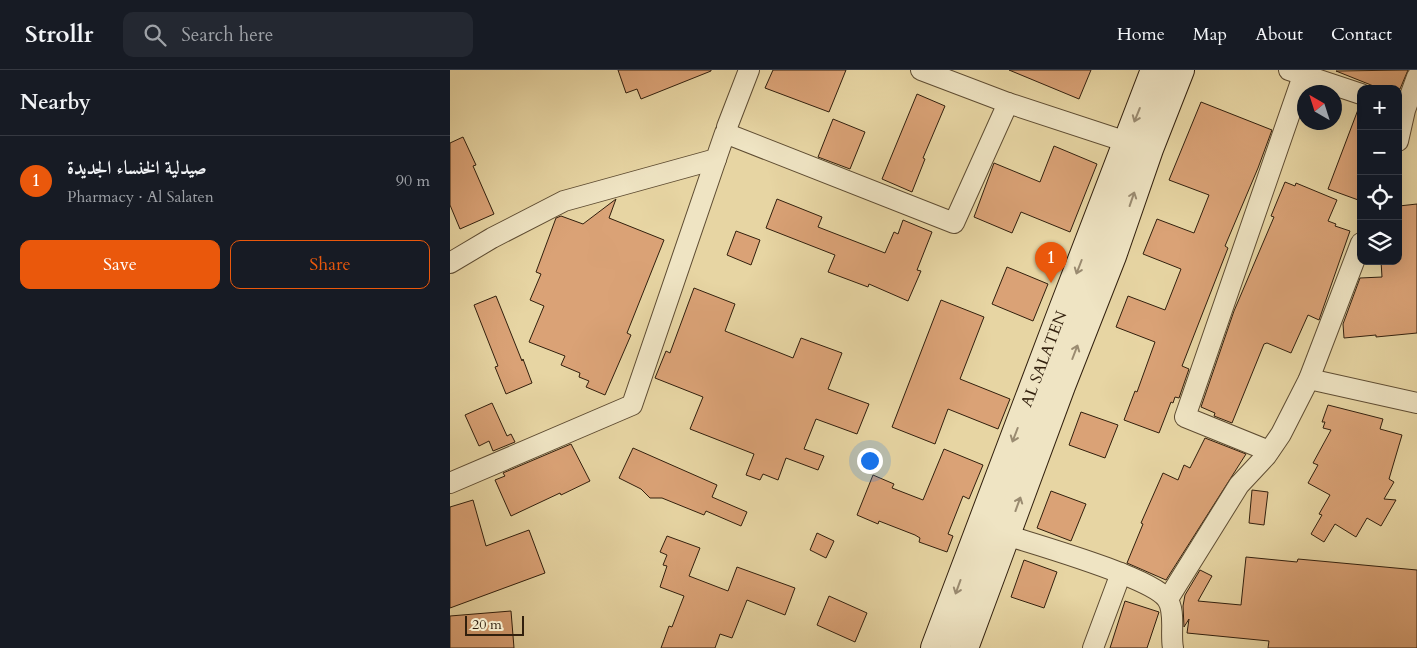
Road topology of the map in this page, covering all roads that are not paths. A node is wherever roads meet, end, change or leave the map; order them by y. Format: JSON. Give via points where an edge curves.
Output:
{"nodes":[{"id":1,"x":749,"y":70,"type":"edge"},
{"id":2,"x":921,"y":70,"type":"edge"},
{"id":3,"x":1155,"y":70,"type":"edge"},
{"id":4,"x":1180,"y":70,"type":"edge"},
{"id":5,"x":1299,"y":72,"type":"edge"},
{"id":6,"x":1417,"y":77,"type":"edge"},
{"id":7,"x":967,"y":78,"type":"edge"},
{"id":8,"x":1357,"y":93,"type":"edge"},
{"id":9,"x":1008,"y":103,"type":"junction"},
{"id":10,"x":1402,"y":109,"type":"edge"},
{"id":11,"x":727,"y":127,"type":"dead end"},
{"id":12,"x":1138,"y":146,"type":"junction"},
{"id":13,"x":716,"y":159,"type":"junction"},
{"id":14,"x":1357,"y":253,"type":"edge"},
{"id":15,"x":450,"y":263,"type":"edge"},
{"id":16,"x":1309,"y":379,"type":"junction"},
{"id":17,"x":1417,"y":403,"type":"edge"},
{"id":18,"x":1269,"y":451,"type":"junction"},
{"id":19,"x":450,"y":483,"type":"edge"},
{"id":20,"x":1006,"y":535,"type":"junction"},
{"id":21,"x":1121,"y":574,"type":"junction"},
{"id":22,"x":1168,"y":599,"type":"junction"},
{"id":23,"x":935,"y":648,"type":"edge"},
{"id":24,"x":964,"y":648,"type":"edge"},
{"id":25,"x":1094,"y":648,"type":"edge"},
{"id":26,"x":1173,"y":648,"type":"edge"}],
"edges":[{"from":1,"to":11,"type":"street"},
{"from":2,"to":7,"type":"street"},
{"from":3,"to":12,"type":"main road","name":"AL SALATEN","one_way":true},
{"from":4,"to":12,"type":"main road","name":"AL SALATEN"},
{"from":5,"to":8,"type":"street"},
{"from":5,"to":18,"type":"street","via":[[1185,417]]},
{"from":6,"to":10,"type":"street"},
{"from":7,"to":9,"type":"street"},
{"from":9,"to":12,"type":"street"},
{"from":9,"to":13,"type":"street","via":[[954,223],[725,133]]},
{"from":20,"to":12,"type":"main road","name":"AL SALATEN","one_way":true,"via":[[1112,256]]},
{"from":12,"to":23,"type":"main road","name":"AL SALATEN","one_way":true},
{"from":13,"to":15,"type":"street","via":[[564,201]]},
{"from":13,"to":19,"type":"street","via":[[632,404]]},
{"from":14,"to":16,"type":"street"},
{"from":16,"to":17,"type":"street"},
{"from":16,"to":18,"type":"street"},
{"from":18,"to":22,"type":"street","via":[[1238,485]]},
{"from":20,"to":21,"type":"street"},
{"from":20,"to":24,"type":"main road","name":"AL SALATEN"},
{"from":21,"to":22,"type":"street","via":[[1145,583]]},
{"from":21,"to":25,"type":"street"},
{"from":22,"to":26,"type":"street"}]}
